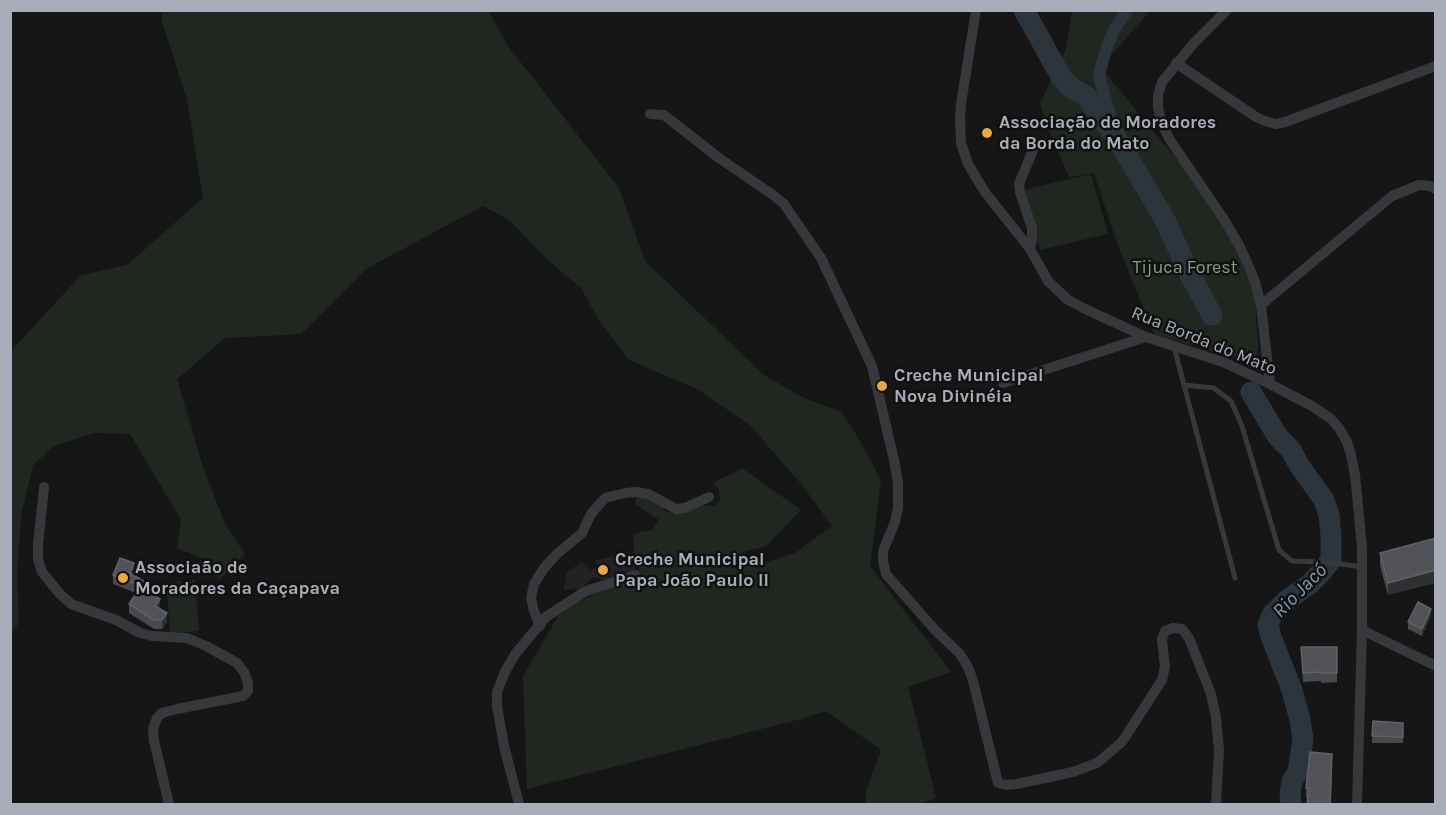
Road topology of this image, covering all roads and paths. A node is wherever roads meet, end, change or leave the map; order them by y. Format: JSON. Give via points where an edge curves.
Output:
{"nodes":[{"id":1,"x":976,"y":10,"type":"edge"},
{"id":2,"x":1227,"y":10,"type":"edge"},
{"id":3,"x":1176,"y":63,"type":"junction"},
{"id":4,"x":1436,"y":66,"type":"edge"},
{"id":5,"x":650,"y":114,"type":"dead end"},
{"id":6,"x":1035,"y":145,"type":"dead end"},
{"id":7,"x":1436,"y":189,"type":"edge"},
{"id":8,"x":1030,"y":249,"type":"junction"},
{"id":9,"x":1261,"y":304,"type":"junction"},
{"id":10,"x":1146,"y":337,"type":"junction"},
{"id":11,"x":1174,"y":345,"type":"junction"},
{"id":12,"x":1003,"y":383,"type":"dead end"},
{"id":13,"x":1270,"y":384,"type":"junction"},
{"id":14,"x":1184,"y":386,"type":"junction"},
{"id":15,"x":44,"y":487,"type":"dead end"},
{"id":16,"x":708,"y":497,"type":"dead end"},
{"id":17,"x":1358,"y":566,"type":"junction"},
{"id":18,"x":636,"y":575,"type":"dead end"},
{"id":19,"x":1234,"y":578,"type":"dead end"},
{"id":20,"x":540,"y":626,"type":"junction"},
{"id":21,"x":1362,"y":630,"type":"junction"},
{"id":22,"x":1436,"y":666,"type":"edge"},
{"id":23,"x":169,"y":804,"type":"edge"},
{"id":24,"x":519,"y":804,"type":"edge"},
{"id":25,"x":1216,"y":804,"type":"edge"},
{"id":26,"x":1357,"y":804,"type":"edge"}],
"edges":[{"from":1,"to":8,"type":"street","name":"Rua Borda do Mato","via":[[961,104],[961,143],[985,192]]},
{"from":2,"to":3,"type":"street"},
{"from":3,"to":4,"type":"street","via":[[1256,117],[1276,124]]},
{"from":3,"to":9,"type":"street","via":[[1158,95],[1161,122],[1239,245]]},
{"from":5,"to":25,"type":"street","via":[[664,115],[784,204],[821,258],[872,366],[894,460],[898,508],[883,551],[886,574],[968,667],[998,783],[1017,784],[1073,772],[1097,763],[1122,742],[1162,680],[1162,639],[1165,631],[1173,627],[1182,629],[1189,638],[1211,694],[1219,750]]},
{"from":6,"to":8,"type":"street","via":[[1019,184],[1032,228]]},
{"from":7,"to":9,"type":"street","via":[[1419,185],[1392,196]]},
{"from":8,"to":10,"type":"street","name":"Rua Borda do Mato","via":[[1048,281],[1067,299]]},
{"from":9,"to":13,"type":"street"},
{"from":10,"to":11,"type":"street","name":"Rua Borda do Mato"},
{"from":10,"to":12,"type":"street"},
{"from":11,"to":13,"type":"street","name":"Rua Borda do Mato"},
{"from":11,"to":14,"type":"lane"},
{"from":13,"to":17,"type":"street","name":"Rua Borda do Mato","via":[[1330,418],[1347,442],[1355,475],[1362,547]]},
{"from":14,"to":17,"type":"lane","via":[[1214,388],[1231,401],[1279,550],[1292,561]]},
{"from":14,"to":19,"type":"lane"},
{"from":15,"to":23,"type":"street","via":[[38,559],[42,572],[60,594],[71,604],[140,633],[187,638],[206,646],[237,663],[249,683],[243,696],[177,709],[157,718],[154,741]]},
{"from":16,"to":20,"type":"street","via":[[675,509],[648,494],[625,493],[605,498],[582,533],[557,554],[534,584],[531,598]]},
{"from":17,"to":21,"type":"street","name":"Rua Borda do Mato"},
{"from":18,"to":20,"type":"street","via":[[586,591],[546,617]]},
{"from":20,"to":24,"type":"street","via":[[516,653],[497,692],[504,746]]},
{"from":21,"to":22,"type":"street"},
{"from":21,"to":26,"type":"street","name":"Rua Borda do Mato"}]}
